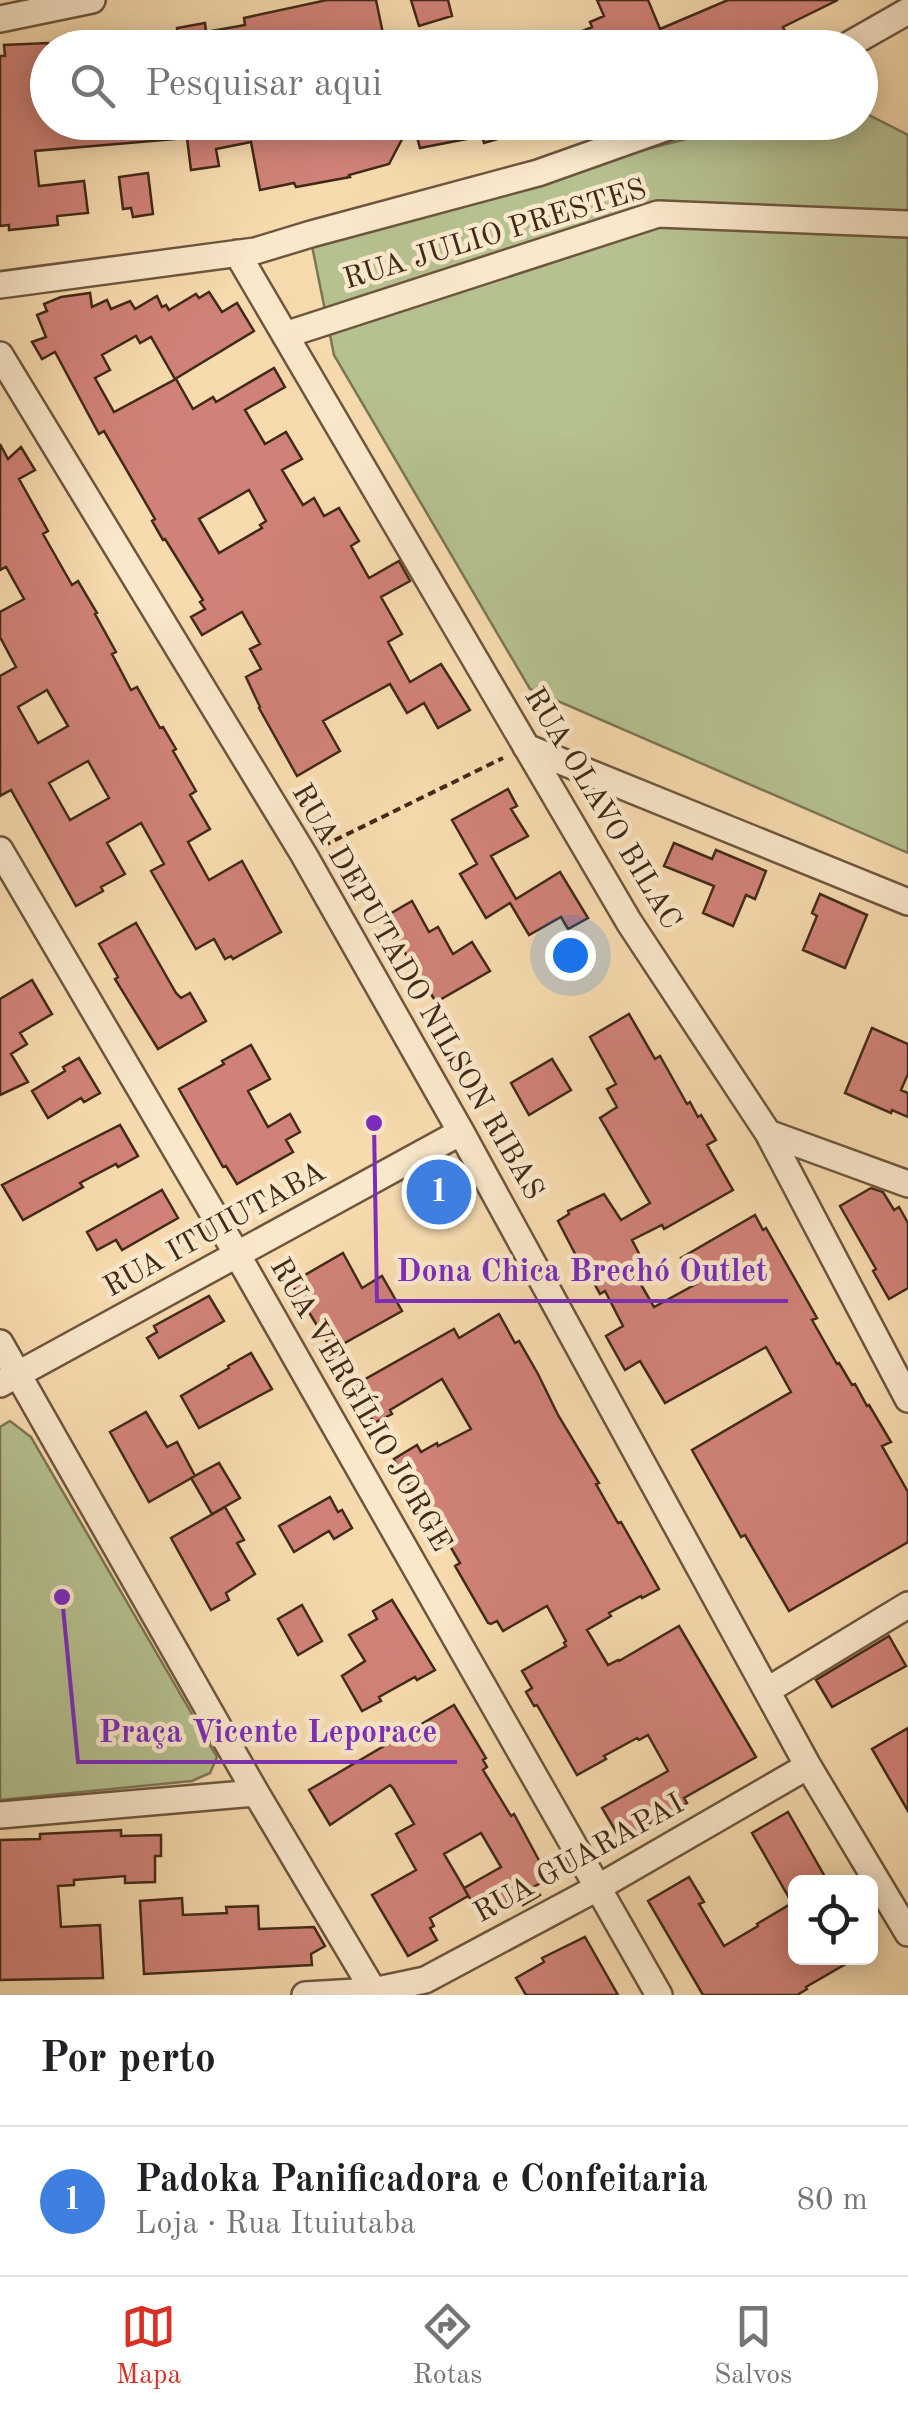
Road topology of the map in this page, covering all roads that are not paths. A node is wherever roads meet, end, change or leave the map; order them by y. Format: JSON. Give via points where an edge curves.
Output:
{"nodes":[{"id":1,"x":92,"y":0,"type":"edge"},
{"id":2,"x":908,"y":11,"type":"edge"},
{"id":3,"x":0,"y":20,"type":"edge"},
{"id":4,"x":875,"y":30,"type":"edge"},
{"id":5,"x":631,"y":140,"type":"edge"},
{"id":6,"x":908,"y":224,"type":"edge"},
{"id":7,"x":236,"y":253,"type":"junction"},
{"id":8,"x":0,"y":285,"type":"edge"},
{"id":9,"x":284,"y":335,"type":"junction"},
{"id":10,"x":0,"y":354,"type":"edge"},
{"id":11,"x":526,"y":747,"type":"junction"},
{"id":12,"x":0,"y":850,"type":"edge"},
{"id":13,"x":908,"y":902,"type":"edge"},
{"id":14,"x":461,"y":1132,"type":"junction"},
{"id":15,"x":768,"y":1133,"type":"junction"},
{"id":16,"x":908,"y":1184,"type":"edge"},
{"id":17,"x":238,"y":1256,"type":"junction"},
{"id":18,"x":0,"y":1344,"type":"edge"},
{"id":19,"x":9,"y":1379,"type":"edge"},
{"id":20,"x":908,"y":1399,"type":"edge"},
{"id":21,"x":908,"y":1605,"type":"edge"},
{"id":22,"x":768,"y":1690,"type":"junction"},
{"id":23,"x":808,"y":1766,"type":"junction"},
{"id":24,"x":256,"y":1793,"type":"junction"},
{"id":25,"x":0,"y":1816,"type":"edge"},
{"id":26,"x":600,"y":1888,"type":"junction"},
{"id":27,"x":908,"y":1933,"type":"edge"},
{"id":28,"x":374,"y":1993,"type":"edge"},
{"id":29,"x":305,"y":1995,"type":"edge"},
{"id":30,"x":659,"y":1995,"type":"edge"}],
"edges":[{"from":1,"to":3,"type":"street"},
{"from":2,"to":4,"type":"street"},
{"from":5,"to":7,"type":"street","via":[[538,173]]},
{"from":6,"to":9,"type":"street","name":"RUA JULIO PRESTES","via":[[658,214]]},
{"from":7,"to":8,"type":"street"},
{"from":7,"to":9,"type":"street","name":"RUA OLAVO BILAC"},
{"from":9,"to":11,"type":"street","name":"RUA OLAVO BILAC"},
{"from":10,"to":14,"type":"street","name":"RUA DEPUTADO NILSON RIBAS","via":[[304,855]]},
{"from":11,"to":13,"type":"street"},
{"from":11,"to":15,"type":"street","name":"RUA OLAVO BILAC","via":[[629,922]]},
{"from":12,"to":17,"type":"street","name":"RUA VERGÍLIO JORGE"},
{"from":14,"to":17,"type":"street","name":"RUA ITUIUTABA"},
{"from":14,"to":22,"type":"street","name":"RUA DEPUTADO NILSON RIBAS"},
{"from":15,"to":16,"type":"street"},
{"from":15,"to":20,"type":"street","name":"RUA OLAVO BILAC"},
{"from":17,"to":19,"type":"street","name":"RUA ITUIUTABA"},
{"from":17,"to":26,"type":"street","name":"RUA VERGÍLIO JORGE"},
{"from":18,"to":19,"type":"street"},
{"from":19,"to":24,"type":"street"},
{"from":21,"to":22,"type":"street"},
{"from":22,"to":23,"type":"street","name":"RUA DEPUTADO NILSON RIBAS"},
{"from":23,"to":26,"type":"street","name":"RUA GUARAPAI"},
{"from":23,"to":27,"type":"street","name":"RUA DEPUTADO NILSON RIBAS"},
{"from":24,"to":25,"type":"street"},
{"from":24,"to":28,"type":"street"},
{"from":26,"to":28,"type":"street","name":"RUA GUARAPAI","via":[[425,1980]]},
{"from":26,"to":30,"type":"street","name":"RUA VERGÍLIO JORGE"},
{"from":28,"to":29,"type":"street","name":"RUA GUARAPAI"}]}
